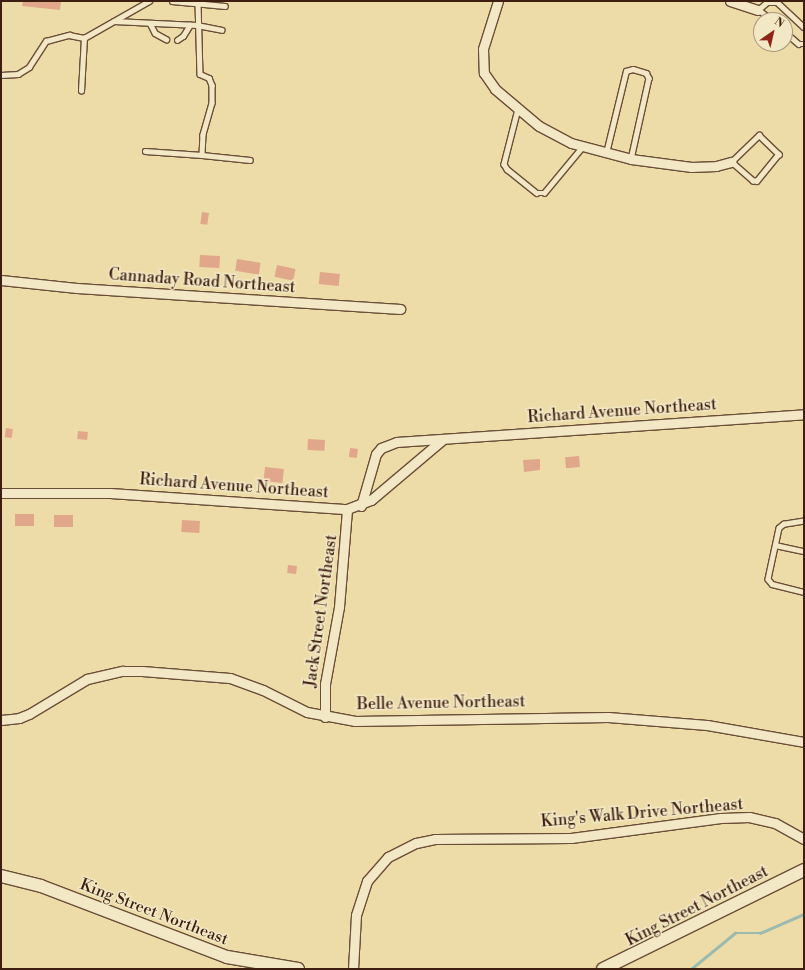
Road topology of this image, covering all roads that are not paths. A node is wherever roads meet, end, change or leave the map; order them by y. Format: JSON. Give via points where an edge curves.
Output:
{"nodes":[{"id":1,"x":149,"y":1,"type":"edge"},
{"id":2,"x":172,"y":1,"type":"edge"},
{"id":3,"x":498,"y":1,"type":"edge"},
{"id":4,"x":730,"y":1,"type":"edge"},
{"id":5,"x":198,"y":3,"type":"junction"},
{"id":6,"x":225,"y":6,"type":"dead end"},
{"id":7,"x":758,"y":10,"type":"junction"},
{"id":8,"x":761,"y":12,"type":"edge"},
{"id":9,"x":114,"y":21,"type":"junction"},
{"id":10,"x":150,"y":23,"type":"junction"},
{"id":11,"x":190,"y":25,"type":"junction"},
{"id":12,"x":197,"y":25,"type":"junction"},
{"id":13,"x":804,"y":27,"type":"edge"},
{"id":14,"x":222,"y":30,"type":"dead end"},
{"id":15,"x":84,"y":38,"type":"junction"},
{"id":16,"x":793,"y":38,"type":"edge"},
{"id":17,"x":166,"y":39,"type":"dead end"},
{"id":18,"x":178,"y":40,"type":"dead end"},
{"id":19,"x":804,"y":44,"type":"edge"},
{"id":20,"x":1,"y":75,"type":"edge"},
{"id":21,"x":81,"y":91,"type":"dead end"},
{"id":22,"x":518,"y":108,"type":"junction"},
{"id":23,"x":582,"y":147,"type":"junction"},
{"id":24,"x":145,"y":151,"type":"dead end"},
{"id":25,"x":606,"y":153,"type":"junction"},
{"id":26,"x":202,"y":155,"type":"junction"},
{"id":27,"x":631,"y":158,"type":"junction"},
{"id":28,"x":250,"y":160,"type":"dead end"},
{"id":29,"x":731,"y":162,"type":"junction"},
{"id":30,"x":1,"y":280,"type":"edge"},
{"id":31,"x":400,"y":309,"type":"dead end"},
{"id":32,"x":804,"y":414,"type":"edge"},
{"id":33,"x":442,"y":440,"type":"junction"},
{"id":34,"x":1,"y":493,"type":"edge"},
{"id":35,"x":361,"y":506,"type":"junction"},
{"id":36,"x":347,"y":509,"type":"junction"},
{"id":37,"x":804,"y":521,"type":"edge"},
{"id":38,"x":775,"y":545,"type":"junction"},
{"id":39,"x":804,"y":551,"type":"edge"},
{"id":40,"x":804,"y":592,"type":"edge"},
{"id":41,"x":325,"y":717,"type":"junction"},
{"id":42,"x":1,"y":720,"type":"edge"},
{"id":43,"x":804,"y":742,"type":"edge"},
{"id":44,"x":804,"y":839,"type":"edge"},
{"id":45,"x":804,"y":870,"type":"edge"},
{"id":46,"x":1,"y":876,"type":"edge"},
{"id":47,"x":608,"y":968,"type":"edge"},
{"id":48,"x":298,"y":969,"type":"edge"},
{"id":49,"x":353,"y":969,"type":"edge"}],
"edges":[{"from":1,"to":9,"type":"lane"},
{"from":2,"to":5,"type":"lane"},
{"from":3,"to":22,"type":"street","via":[[483,49],[484,73],[495,89]]},
{"from":4,"to":7,"type":"street"},
{"from":5,"to":6,"type":"lane"},
{"from":5,"to":12,"type":"lane"},
{"from":7,"to":8,"type":"lane"},
{"from":7,"to":13,"type":"lane","via":[[766,4],[778,3]]},
{"from":9,"to":10,"type":"lane"},
{"from":9,"to":15,"type":"lane"},
{"from":10,"to":11,"type":"lane"},
{"from":10,"to":17,"type":"lane","via":[[155,34]]},
{"from":11,"to":12,"type":"lane"},
{"from":11,"to":18,"type":"lane"},
{"from":12,"to":14,"type":"lane"},
{"from":12,"to":26,"type":"lane","via":[[200,40],[200,74],[209,78],[212,85],[212,103],[203,135]]},
{"from":15,"to":20,"type":"lane","via":[[69,35],[54,37],[46,41],[29,67],[18,74]]},
{"from":15,"to":21,"type":"lane"},
{"from":16,"to":19,"type":"lane"},
{"from":22,"to":23,"type":"street","via":[[555,136]]},
{"from":22,"to":23,"type":"lane","via":[[504,164],[537,193],[544,193]]},
{"from":23,"to":25,"type":"street"},
{"from":24,"to":26,"type":"lane"},
{"from":25,"to":27,"type":"street"},
{"from":25,"to":27,"type":"lane","via":[[626,71],[633,69],[646,73],[650,78]]},
{"from":26,"to":28,"type":"lane"},
{"from":27,"to":29,"type":"street","via":[[691,167],[716,166]]},
{"from":29,"to":29,"type":"lane","via":[[759,135],[779,151],[778,156],[757,180],[750,180]]},
{"from":30,"to":31,"type":"street","name":"Cannaday Road Northeast"},
{"from":32,"to":33,"type":"street","name":"Richard Avenue Northeast"},
{"from":33,"to":35,"type":"street","name":"Richard Avenue Northeast"},
{"from":33,"to":35,"type":"street","name":"Richard Avenue Northeast","via":[[397,442],[381,448],[374,458]]},
{"from":34,"to":36,"type":"street","name":"Richard Avenue Northeast","via":[[110,493]]},
{"from":35,"to":36,"type":"street","name":"Richard Avenue Northeast"},
{"from":36,"to":41,"type":"street","name":"Jack Street Northeast","via":[[339,608],[325,684]]},
{"from":37,"to":38,"type":"lane","via":[[784,524],[778,528]]},
{"from":38,"to":39,"type":"lane"},
{"from":38,"to":40,"type":"lane","via":[[768,579],[772,584]]},
{"from":41,"to":42,"type":"street","name":"Belle Avenue Northeast","via":[[307,712],[263,690],[230,678],[123,671],[87,679],[29,714]]},
{"from":41,"to":43,"type":"street","name":"Belle Avenue Northeast","via":[[379,723],[524,716],[608,716],[707,725]]},
{"from":44,"to":49,"type":"street","name":"King's Walk Drive Northeast","via":[[775,823],[749,817],[721,818],[571,838],[436,839],[416,843],[388,857],[367,881],[356,915]]},
{"from":45,"to":47,"type":"street","name":"King Street Northeast"},
{"from":46,"to":48,"type":"street","name":"King Street Northeast","via":[[41,886],[227,957]]}]}
